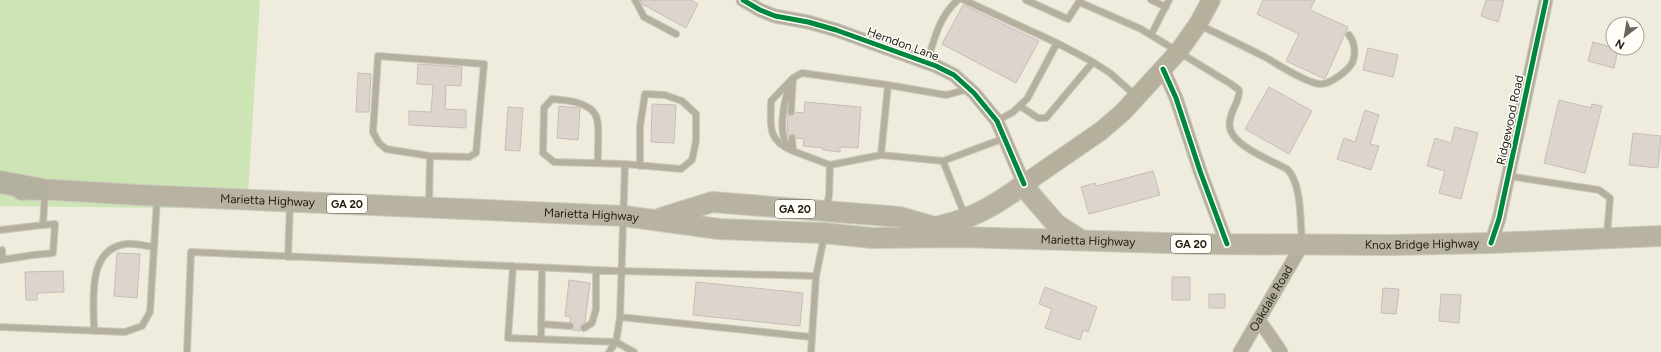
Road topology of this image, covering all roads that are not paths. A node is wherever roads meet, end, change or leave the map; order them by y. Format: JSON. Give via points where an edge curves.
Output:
{"nodes":[{"id":1,"x":635,"y":0,"type":"edge"},
{"id":2,"x":743,"y":0,"type":"edge"},
{"id":3,"x":958,"y":0,"type":"edge"},
{"id":4,"x":964,"y":0,"type":"edge"},
{"id":5,"x":1026,"y":0,"type":"edge"},
{"id":6,"x":1151,"y":0,"type":"edge"},
{"id":7,"x":1169,"y":0,"type":"edge"},
{"id":8,"x":1211,"y":0,"type":"edge"},
{"id":9,"x":1546,"y":0,"type":"edge"},
{"id":10,"x":1077,"y":1,"type":"edge"},
{"id":11,"x":1166,"y":7,"type":"junction"},
{"id":12,"x":1198,"y":24,"type":"junction"},
{"id":13,"x":676,"y":34,"type":"dead end"},
{"id":14,"x":1151,"y":35,"type":"junction"},
{"id":15,"x":1349,"y":35,"type":"dead end"},
{"id":16,"x":1057,"y":43,"type":"junction"},
{"id":17,"x":1179,"y":52,"type":"junction"},
{"id":18,"x":1093,"y":62,"type":"junction"},
{"id":19,"x":927,"y":63,"type":"junction"},
{"id":20,"x":1163,"y":69,"type":"junction"},
{"id":21,"x":793,"y":78,"type":"junction"},
{"id":22,"x":888,"y":85,"type":"junction"},
{"id":23,"x":969,"y":89,"type":"junction"},
{"id":24,"x":1137,"y":97,"type":"junction"},
{"id":25,"x":1020,"y":106,"type":"junction"},
{"id":26,"x":791,"y":112,"type":"dead end"},
{"id":27,"x":997,"y":121,"type":"junction"},
{"id":28,"x":792,"y":138,"type":"dead end"},
{"id":29,"x":1005,"y":138,"type":"junction"},
{"id":30,"x":793,"y":151,"type":"junction"},
{"id":31,"x":881,"y":155,"type":"junction"},
{"id":32,"x":430,"y":156,"type":"junction"},
{"id":33,"x":944,"y":161,"type":"junction"},
{"id":34,"x":598,"y":163,"type":"junction"},
{"id":35,"x":625,"y":164,"type":"junction"},
{"id":36,"x":830,"y":165,"type":"junction"},
{"id":37,"x":640,"y":166,"type":"junction"},
{"id":38,"x":1508,"y":176,"type":"junction"},
{"id":39,"x":0,"y":182,"type":"edge"},
{"id":40,"x":1024,"y":184,"type":"junction"},
{"id":41,"x":42,"y":189,"type":"junction"},
{"id":42,"x":0,"y":193,"type":"edge"},
{"id":43,"x":157,"y":195,"type":"junction"},
{"id":44,"x":290,"y":201,"type":"junction"},
{"id":45,"x":429,"y":208,"type":"junction"},
{"id":46,"x":825,"y":211,"type":"junction"},
{"id":47,"x":624,"y":216,"type":"junction"},
{"id":48,"x":966,"y":218,"type":"junction"},
{"id":49,"x":656,"y":220,"type":"junction"},
{"id":50,"x":43,"y":225,"type":"junction"},
{"id":51,"x":32,"y":226,"type":"junction"},
{"id":52,"x":935,"y":227,"type":"junction"},
{"id":53,"x":1,"y":232,"type":"edge"},
{"id":54,"x":32,"y":234,"type":"dead end"},
{"id":55,"x":825,"y":234,"type":"junction"},
{"id":56,"x":1661,"y":236,"type":"edge"},
{"id":57,"x":873,"y":238,"type":"junction"},
{"id":58,"x":1607,"y":238,"type":"junction"},
{"id":59,"x":1079,"y":239,"type":"junction"},
{"id":60,"x":1491,"y":243,"type":"junction"},
{"id":61,"x":1227,"y":244,"type":"junction"},
{"id":62,"x":1302,"y":245,"type":"junction"},
{"id":63,"x":154,"y":247,"type":"junction"},
{"id":64,"x":18,"y":249,"type":"dead end"},
{"id":65,"x":2,"y":250,"type":"dead end"},
{"id":66,"x":18,"y":257,"type":"junction"},
{"id":67,"x":288,"y":257,"type":"junction"},
{"id":68,"x":2,"y":259,"type":"edge"},
{"id":69,"x":513,"y":266,"type":"junction"},
{"id":70,"x":542,"y":268,"type":"junction"},
{"id":71,"x":596,"y":270,"type":"junction"},
{"id":72,"x":620,"y":271,"type":"junction"},
{"id":73,"x":816,"y":276,"type":"junction"},
{"id":74,"x":620,"y":317,"type":"junction"},
{"id":75,"x":1258,"y":320,"type":"junction"},
{"id":76,"x":541,"y":324,"type":"junction"},
{"id":77,"x":570,"y":326,"type":"dead end"},
{"id":78,"x":0,"y":327,"type":"edge"},
{"id":79,"x":584,"y":328,"type":"dead end"},
{"id":80,"x":94,"y":331,"type":"junction"},
{"id":81,"x":811,"y":337,"type":"junction"},
{"id":82,"x":541,"y":339,"type":"junction"},
{"id":83,"x":616,"y":342,"type":"junction"},
{"id":84,"x":1280,"y":351,"type":"edge"},
{"id":85,"x":187,"y":352,"type":"edge"},
{"id":86,"x":609,"y":352,"type":"edge"},
{"id":87,"x":634,"y":352,"type":"edge"},
{"id":88,"x":811,"y":352,"type":"edge"},
{"id":89,"x":1240,"y":352,"type":"edge"}],
"edges":[{"from":1,"to":13,"type":"lane","via":[[644,17]]},
{"from":2,"to":19,"type":"street","name":"Herndon Lane","via":[[775,16],[836,30]]},
{"from":3,"to":19,"type":"lane","via":[[938,27]]},
{"from":4,"to":16,"type":"lane"},
{"from":5,"to":10,"type":"lane","via":[[1068,19]]},
{"from":6,"to":11,"type":"lane"},
{"from":7,"to":11,"type":"lane"},
{"from":8,"to":12,"type":"main road","name":"Marietta Highway"},
{"from":9,"to":38,"type":"street","name":"Ridgewood Road"},
{"from":10,"to":14,"type":"lane"},
{"from":11,"to":14,"type":"lane"},
{"from":12,"to":15,"type":"lane","via":[[1294,74],[1319,84],[1331,82],[1352,63],[1356,50]]},
{"from":12,"to":17,"type":"main road","name":"Marietta Highway"},
{"from":14,"to":17,"type":"lane"},
{"from":16,"to":18,"type":"lane"},
{"from":16,"to":25,"type":"lane","via":[[1027,99]]},
{"from":17,"to":20,"type":"main road","name":"Marietta Highway"},
{"from":17,"to":62,"type":"lane","via":[[1239,90],[1231,116],[1230,127],[1233,135],[1244,146],[1293,175],[1297,186]]},
{"from":18,"to":24,"type":"lane"},
{"from":18,"to":25,"type":"lane","via":[[1046,118],[1038,118]]},
{"from":19,"to":23,"type":"street","name":"Herndon Lane","via":[[954,76]]},
{"from":20,"to":24,"type":"main road","name":"Marietta Highway"},
{"from":20,"to":61,"type":"street","via":[[1176,98]]},
{"from":21,"to":22,"type":"lane","via":[[802,73]]},
{"from":21,"to":26,"type":"lane"},
{"from":21,"to":30,"type":"lane","via":[[783,112],[783,137],[785,144]]},
{"from":21,"to":30,"type":"lane","via":[[771,101],[774,136],[781,146]]},
{"from":22,"to":23,"type":"lane","via":[[946,95]]},
{"from":22,"to":31,"type":"lane"},
{"from":23,"to":27,"type":"street","name":"Herndon Lane"},
{"from":24,"to":40,"type":"main road","name":"Marietta Highway","via":[[1101,131]]},
{"from":25,"to":27,"type":"lane"},
{"from":27,"to":29,"type":"street","name":"Herndon Lane"},
{"from":28,"to":30,"type":"lane"},
{"from":29,"to":33,"type":"lane"},
{"from":29,"to":40,"type":"street","name":"Herndon Lane"},
{"from":30,"to":36,"type":"lane"},
{"from":31,"to":33,"type":"lane"},
{"from":31,"to":36,"type":"lane"},
{"from":32,"to":32,"type":"lane","via":[[386,149],[373,132],[378,56],[484,64],[476,153],[469,157]]},
{"from":32,"to":45,"type":"lane"},
{"from":33,"to":48,"type":"lane"},
{"from":34,"to":34,"type":"lane","via":[[554,162],[543,153],[544,108],[552,99],[573,101],[589,108],[597,119]]},
{"from":34,"to":35,"type":"lane"},
{"from":35,"to":37,"type":"lane"},
{"from":35,"to":47,"type":"lane"},
{"from":36,"to":46,"type":"lane","via":[[829,196]]},
{"from":37,"to":37,"type":"lane","via":[[681,169],[692,160],[696,141],[696,114],[682,101],[665,95],[645,94],[640,126]]},
{"from":38,"to":58,"type":"lane","via":[[1599,190],[1610,198]]},
{"from":38,"to":60,"type":"street","name":"Ridgewood Road"},
{"from":39,"to":41,"type":"highway","number":"GA 20"},
{"from":40,"to":48,"type":"main road","name":"Marietta Highway","number":"GA 20","via":[[1006,198]]},
{"from":40,"to":59,"type":"main road","via":[[1056,224]]},
{"from":41,"to":42,"type":"main road","name":"Marietta Highway","number":"GA 20"},
{"from":41,"to":43,"type":"main road","name":"Marietta Highway","number":"GA 20"},
{"from":41,"to":50,"type":"lane"},
{"from":43,"to":44,"type":"main road","name":"Marietta Highway","number":"GA 20"},
{"from":43,"to":63,"type":"lane"},
{"from":44,"to":45,"type":"main road","name":"Marietta Highway","number":"GA 20"},
{"from":44,"to":67,"type":"lane"},
{"from":45,"to":47,"type":"main road","name":"Marietta Highway","number":"GA 20"},
{"from":46,"to":49,"type":"main road","name":"Marietta Highway","number":"GA 20","via":[[712,202]]},
{"from":46,"to":52,"type":"main road","name":"Marietta Highway","number":"GA 20","via":[[900,217]]},
{"from":47,"to":49,"type":"main road","name":"Marietta Highway","number":"GA 20"},
{"from":47,"to":72,"type":"lane"},
{"from":48,"to":52,"type":"main road","name":"Marietta Highway","number":"GA 20"},
{"from":49,"to":55,"type":"main road","name":"Marietta Highway","number":"GA 20","via":[[719,229]]},
{"from":50,"to":51,"type":"lane"},
{"from":50,"to":66,"type":"lane","via":[[55,224],[53,253],[33,251]]},
{"from":51,"to":53,"type":"lane","via":[[18,232]]},
{"from":51,"to":54,"type":"lane"},
{"from":52,"to":57,"type":"main road","name":"Marietta Highway"},
{"from":55,"to":57,"type":"main road","name":"Marietta Highway","number":"GA 20"},
{"from":55,"to":73,"type":"lane"},
{"from":56,"to":58,"type":"main road","name":"Knox Bridge Highway","number":"GA 20"},
{"from":57,"to":59,"type":"main road","name":"Marietta Highway","number":"GA 20"},
{"from":58,"to":60,"type":"main road","name":"Knox Bridge Highway","number":"GA 20"},
{"from":59,"to":61,"type":"main road","name":"Marietta Highway","number":"GA 20"},
{"from":60,"to":62,"type":"main road","name":"Knox Bridge Highway","number":"GA 20"},
{"from":61,"to":62,"type":"main road","name":"Marietta Highway","number":"GA 20"},
{"from":62,"to":75,"type":"street","name":"Oakdale Road"},
{"from":63,"to":80,"type":"lane","via":[[150,312],[142,326],[125,332]]},
{"from":63,"to":80,"type":"lane","via":[[126,244],[108,250],[98,264],[93,286]]},
{"from":64,"to":66,"type":"lane"},
{"from":65,"to":68,"type":"lane"},
{"from":66,"to":68,"type":"lane"},
{"from":67,"to":69,"type":"lane"},
{"from":67,"to":85,"type":"lane","via":[[191,252]]},
{"from":69,"to":70,"type":"lane"},
{"from":69,"to":82,"type":"lane","via":[[508,338]]},
{"from":70,"to":71,"type":"lane"},
{"from":70,"to":76,"type":"lane"},
{"from":71,"to":72,"type":"lane"},
{"from":71,"to":79,"type":"lane","via":[[596,309],[592,323]]},
{"from":72,"to":73,"type":"lane"},
{"from":72,"to":74,"type":"lane"},
{"from":73,"to":81,"type":"lane"},
{"from":74,"to":81,"type":"lane"},
{"from":74,"to":83,"type":"lane"},
{"from":75,"to":84,"type":"street"},
{"from":75,"to":89,"type":"street","name":"Oakdale Road"},
{"from":76,"to":77,"type":"lane"},
{"from":76,"to":82,"type":"lane"},
{"from":78,"to":80,"type":"lane"},
{"from":81,"to":88,"type":"lane"},
{"from":82,"to":83,"type":"lane"},
{"from":83,"to":86,"type":"lane"},
{"from":83,"to":87,"type":"lane"}]}
